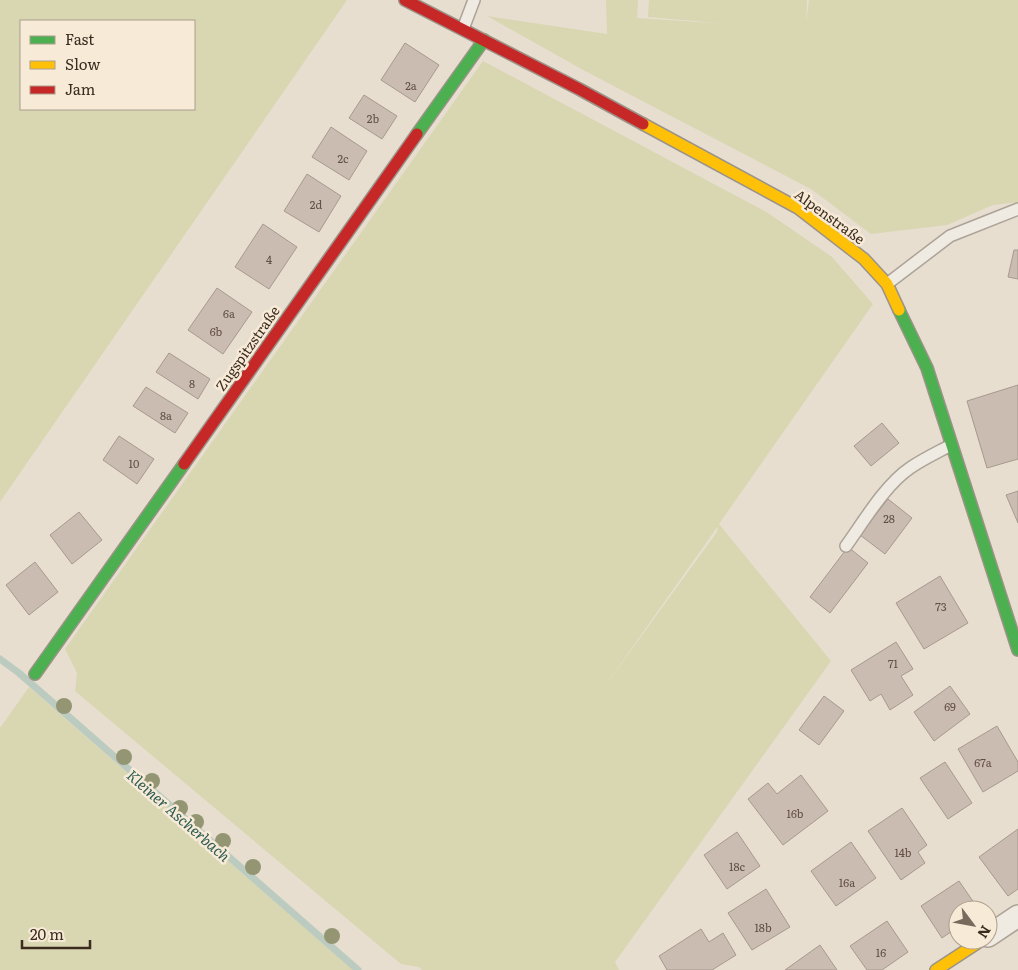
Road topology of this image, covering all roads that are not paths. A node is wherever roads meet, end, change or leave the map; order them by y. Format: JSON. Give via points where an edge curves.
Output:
{"nodes":[{"id":1,"x":405,"y":0,"type":"edge"},
{"id":2,"x":474,"y":0,"type":"edge"},
{"id":3,"x":463,"y":29,"type":"junction"},
{"id":4,"x":484,"y":40,"type":"junction"},
{"id":5,"x":1018,"y":209,"type":"edge"},
{"id":6,"x":887,"y":284,"type":"junction"},
{"id":7,"x":952,"y":444,"type":"junction"},
{"id":8,"x":846,"y":546,"type":"dead end"},
{"id":9,"x":1018,"y":650,"type":"edge"},
{"id":10,"x":35,"y":674,"type":"dead end"},
{"id":11,"x":1018,"y":916,"type":"edge"},
{"id":12,"x":998,"y":929,"type":"edge"},
{"id":13,"x":967,"y":950,"type":"edge"},
{"id":14,"x":936,"y":970,"type":"edge"}],
"edges":[{"from":1,"to":3,"type":"street","name":"Alpenstraße"},
{"from":2,"to":3,"type":"lane"},
{"from":3,"to":4,"type":"street","name":"Alpenstraße"},
{"from":4,"to":6,"type":"street","name":"Alpenstraße","via":[[798,208],[864,259]]},
{"from":4,"to":10,"type":"street","name":"Zugspitzstraße"},
{"from":5,"to":6,"type":"lane","via":[[950,236]]},
{"from":6,"to":7,"type":"street","name":"Alpenstraße","via":[[927,368]]},
{"from":7,"to":8,"type":"lane","via":[[910,468],[889,487]]},
{"from":7,"to":9,"type":"street","name":"Alpenstraße","via":[[1009,607]]},
{"from":11,"to":12,"type":"street"},
{"from":13,"to":14,"type":"street"}]}
